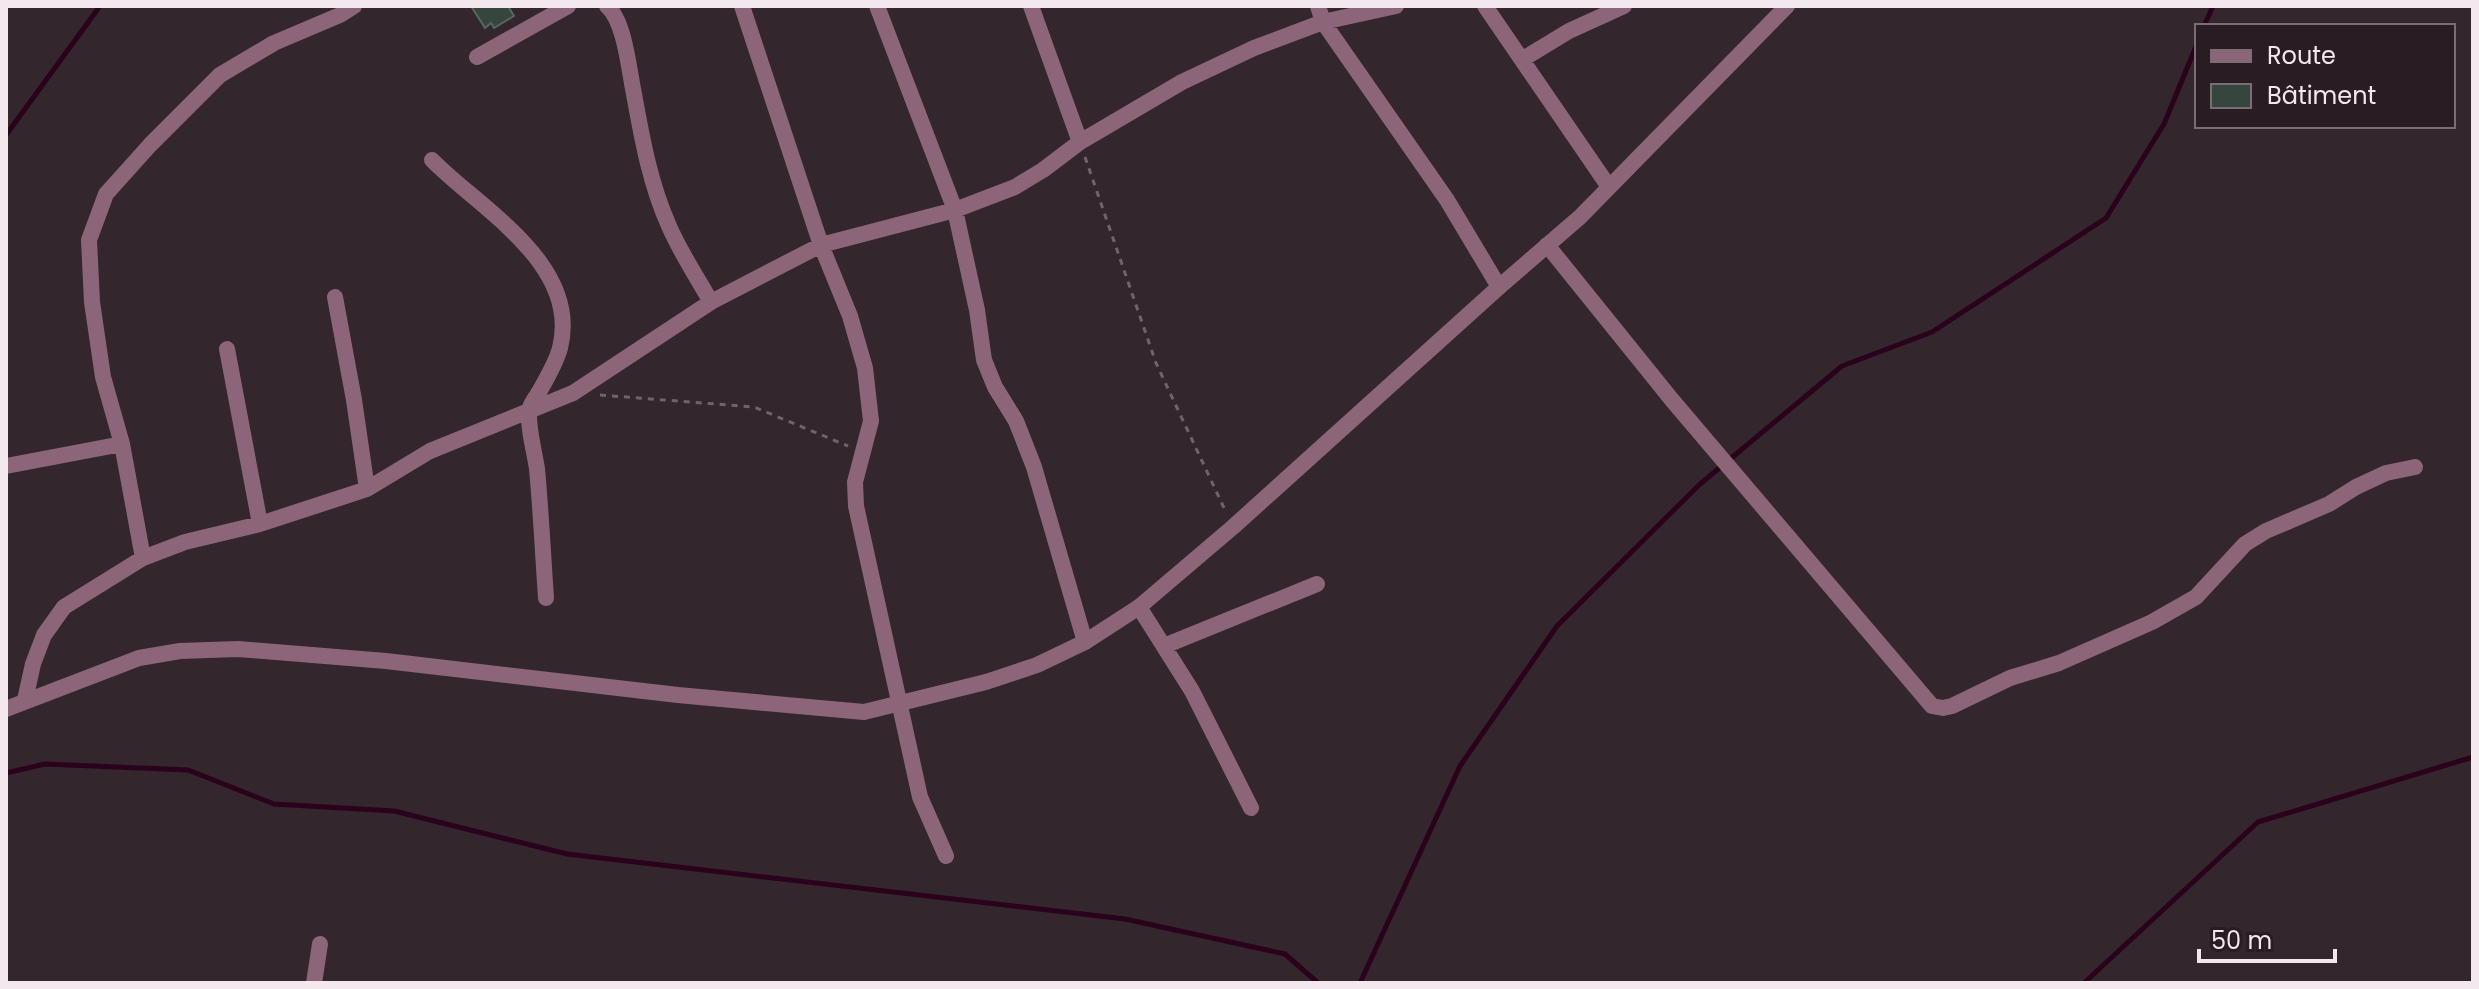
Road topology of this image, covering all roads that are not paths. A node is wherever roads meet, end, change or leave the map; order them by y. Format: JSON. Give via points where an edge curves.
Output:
{"nodes":[{"id":1,"x":354,"y":6,"type":"edge"},
{"id":2,"x":568,"y":6,"type":"edge"},
{"id":3,"x":607,"y":6,"type":"edge"},
{"id":4,"x":742,"y":6,"type":"edge"},
{"id":5,"x":877,"y":6,"type":"edge"},
{"id":6,"x":1031,"y":6,"type":"edge"},
{"id":7,"x":1396,"y":6,"type":"edge"},
{"id":8,"x":1485,"y":6,"type":"edge"},
{"id":9,"x":1624,"y":6,"type":"edge"},
{"id":10,"x":1787,"y":6,"type":"edge"},
{"id":11,"x":1321,"y":14,"type":"edge"},
{"id":12,"x":477,"y":57,"type":"dead end"},
{"id":13,"x":1523,"y":59,"type":"junction"},
{"id":14,"x":1080,"y":142,"type":"junction"},
{"id":15,"x":432,"y":160,"type":"dead end"},
{"id":16,"x":1609,"y":187,"type":"junction"},
{"id":17,"x":955,"y":210,"type":"junction"},
{"id":18,"x":821,"y":245,"type":"junction"},
{"id":19,"x":1547,"y":245,"type":"junction"},
{"id":20,"x":1499,"y":287,"type":"junction"},
{"id":21,"x":335,"y":297,"type":"dead end"},
{"id":22,"x":711,"y":302,"type":"junction"},
{"id":23,"x":227,"y":349,"type":"dead end"},
{"id":24,"x":529,"y":409,"type":"junction"},
{"id":25,"x":122,"y":444,"type":"junction"},
{"id":26,"x":6,"y":466,"type":"edge"},
{"id":27,"x":2415,"y":467,"type":"dead end"},
{"id":28,"x":367,"y":489,"type":"junction"},
{"id":29,"x":260,"y":524,"type":"junction"},
{"id":30,"x":143,"y":558,"type":"junction"},
{"id":31,"x":1317,"y":584,"type":"dead end"},
{"id":32,"x":546,"y":598,"type":"dead end"},
{"id":33,"x":1139,"y":607,"type":"junction"},
{"id":34,"x":1085,"y":642,"type":"junction"},
{"id":35,"x":1164,"y":646,"type":"junction"},
{"id":36,"x":25,"y":700,"type":"junction"},
{"id":37,"x":899,"y":705,"type":"junction"},
{"id":38,"x":6,"y":709,"type":"edge"},
{"id":39,"x":1251,"y":808,"type":"dead end"},
{"id":40,"x":946,"y":856,"type":"dead end"},
{"id":41,"x":320,"y":944,"type":"dead end"},
{"id":42,"x":314,"y":983,"type":"edge"}],
"edges":[{"from":1,"to":25,"type":"street","via":[[220,75],[106,194],[89,240],[91,286],[103,377]]},
{"from":2,"to":12,"type":"street"},
{"from":3,"to":22,"type":"street","via":[[623,38],[660,205]]},
{"from":4,"to":18,"type":"street"},
{"from":5,"to":17,"type":"street"},
{"from":6,"to":14,"type":"street"},
{"from":7,"to":11,"type":"street"},
{"from":8,"to":13,"type":"street"},
{"from":9,"to":13,"type":"street"},
{"from":10,"to":16,"type":"street"},
{"from":11,"to":14,"type":"street","via":[[1182,82]]},
{"from":11,"to":20,"type":"street"},
{"from":13,"to":16,"type":"street"},
{"from":14,"to":17,"type":"street","via":[[1015,187]]},
{"from":15,"to":24,"type":"street","via":[[516,234],[555,292],[563,325],[560,349]]},
{"from":16,"to":19,"type":"street"},
{"from":17,"to":18,"type":"street"},
{"from":17,"to":34,"type":"street","via":[[984,360],[1034,467]]},
{"from":18,"to":22,"type":"street"},
{"from":18,"to":37,"type":"street","via":[[865,368],[871,421],[855,482],[856,506]]},
{"from":19,"to":20,"type":"street"},
{"from":19,"to":27,"type":"street","via":[[1932,706],[1952,706],[2152,622],[2196,597],[2245,544],[2266,531],[2386,473]]},
{"from":20,"to":33,"type":"street"},
{"from":21,"to":28,"type":"street"},
{"from":22,"to":24,"type":"street","via":[[573,393]]},
{"from":23,"to":29,"type":"street"},
{"from":24,"to":28,"type":"street","via":[[430,451]]},
{"from":24,"to":32,"type":"street"},
{"from":25,"to":26,"type":"street"},
{"from":25,"to":30,"type":"street"},
{"from":28,"to":29,"type":"street"},
{"from":29,"to":30,"type":"street"},
{"from":30,"to":36,"type":"street","via":[[64,607],[44,635]]},
{"from":31,"to":35,"type":"street"},
{"from":33,"to":34,"type":"street"},
{"from":33,"to":35,"type":"street"},
{"from":34,"to":37,"type":"street","via":[[1037,665]]},
{"from":35,"to":39,"type":"street"},
{"from":36,"to":37,"type":"street","via":[[139,658],[238,649],[864,712]]},
{"from":36,"to":38,"type":"street"},
{"from":37,"to":40,"type":"street","via":[[920,797]]},
{"from":41,"to":42,"type":"street"}]}
